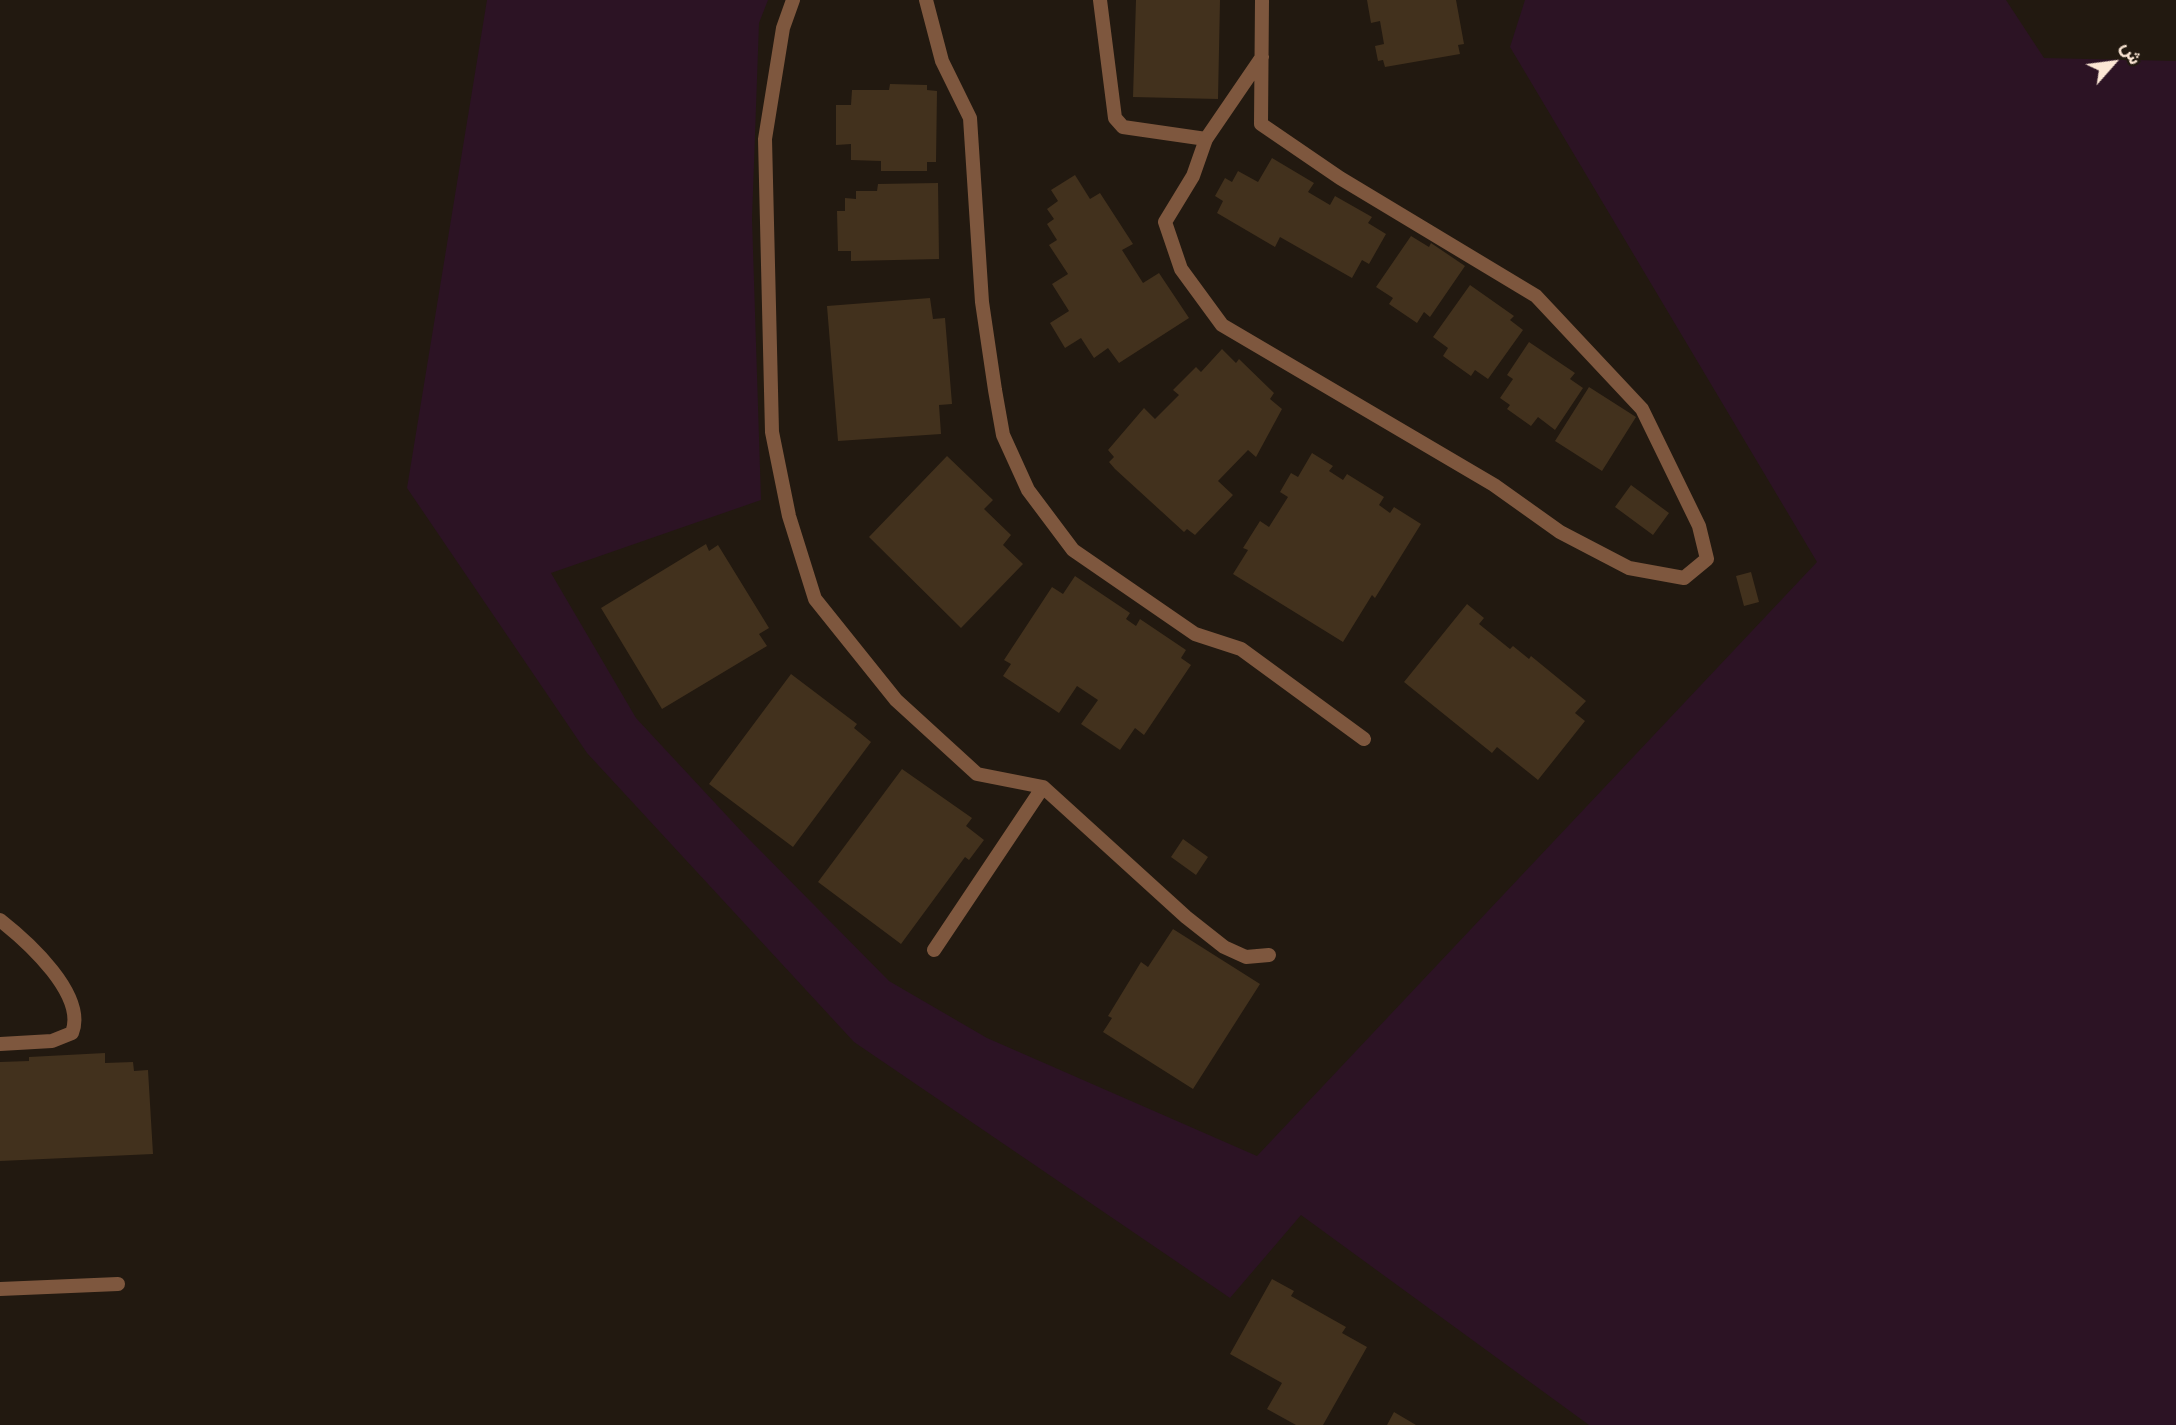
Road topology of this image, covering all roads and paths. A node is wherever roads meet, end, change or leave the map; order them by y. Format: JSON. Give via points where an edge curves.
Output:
{"nodes":[{"id":1,"x":793,"y":0,"type":"edge"},
{"id":2,"x":926,"y":0,"type":"edge"},
{"id":3,"x":1100,"y":0,"type":"edge"},
{"id":4,"x":1262,"y":0,"type":"edge"},
{"id":5,"x":1262,"y":57,"type":"junction"},
{"id":6,"x":1206,"y":139,"type":"junction"},
{"id":7,"x":1364,"y":739,"type":"dead end"},
{"id":8,"x":1043,"y":787,"type":"junction"},
{"id":9,"x":0,"y":920,"type":"edge"},
{"id":10,"x":934,"y":950,"type":"dead end"},
{"id":11,"x":1269,"y":955,"type":"dead end"},
{"id":12,"x":0,"y":1044,"type":"edge"},
{"id":13,"x":118,"y":1284,"type":"dead end"},
{"id":14,"x":0,"y":1289,"type":"edge"}],
"edges":[{"from":1,"to":8,"type":"street","via":[[783,28],[765,139],[772,432],[792,528],[815,599],[896,700],[977,774]]},
{"from":2,"to":7,"type":"street","via":[[942,61],[970,118],[982,302],[993,377],[1003,435],[1028,490],[1073,550],[1195,635],[1241,649]]},
{"from":3,"to":6,"type":"street","via":[[1115,118],[1123,127]]},
{"from":4,"to":5,"type":"street"},
{"from":5,"to":6,"type":"street"},
{"from":5,"to":6,"type":"street","via":[[1261,124],[1339,178],[1536,296],[1642,409],[1699,527],[1707,559],[1684,578],[1629,568],[1560,532],[1473,472],[1222,325],[1181,269],[1166,222],[1193,176]]},
{"from":8,"to":10,"type":"street"},
{"from":8,"to":11,"type":"street","via":[[1224,947],[1246,957]]},
{"from":9,"to":12,"type":"street","via":[[56,976],[72,1002],[77,1021],[72,1033],[52,1041]]},
{"from":13,"to":14,"type":"street"}]}
